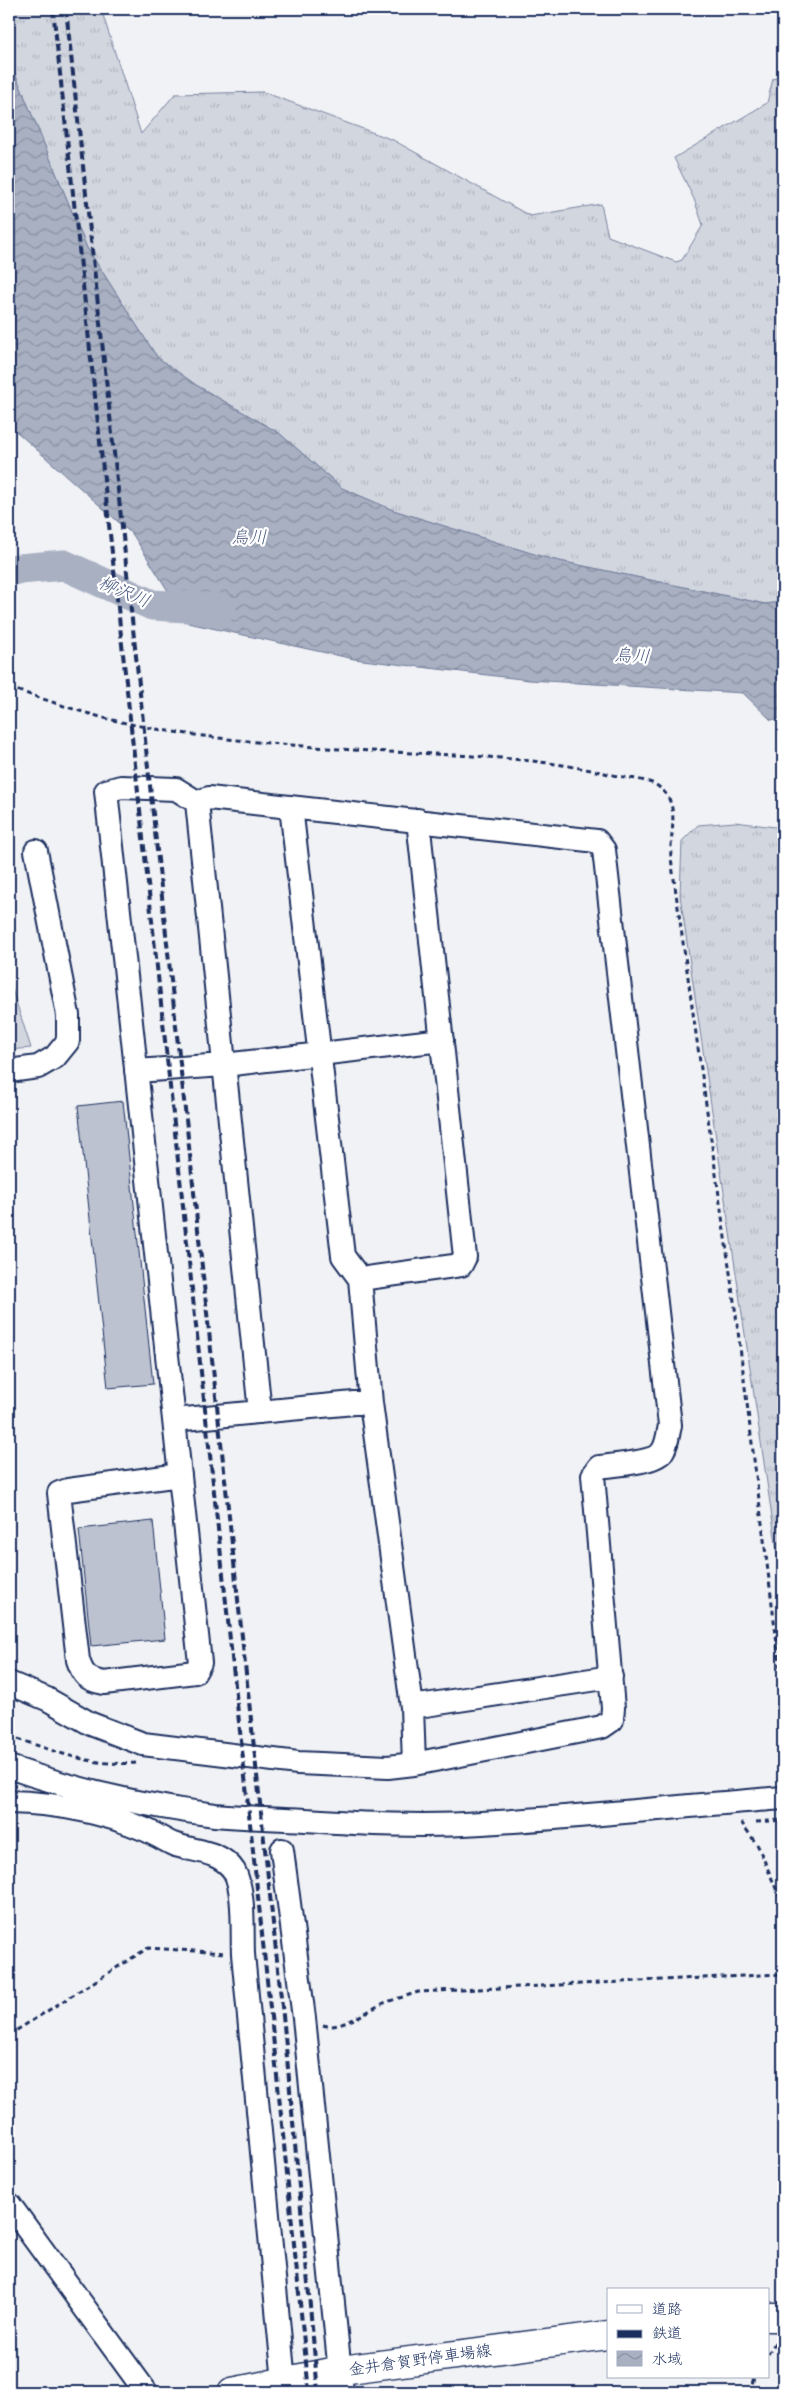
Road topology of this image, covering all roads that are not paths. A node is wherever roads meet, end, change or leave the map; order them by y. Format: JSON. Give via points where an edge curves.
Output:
{"nodes":[{"id":1,"x":197,"y":802,"type":"junction"},
{"id":2,"x":291,"y":807,"type":"junction"},
{"id":3,"x":418,"y":820,"type":"junction"},
{"id":4,"x":36,"y":851,"type":"dead end"},
{"id":5,"x":442,"y":1040,"type":"junction"},
{"id":6,"x":320,"y":1054,"type":"junction"},
{"id":7,"x":224,"y":1065,"type":"junction"},
{"id":8,"x":9,"y":1071,"type":"edge"},
{"id":9,"x":136,"y":1071,"type":"junction"},
{"id":10,"x":360,"y":1279,"type":"junction"},
{"id":11,"x":371,"y":1403,"type":"junction"},
{"id":12,"x":260,"y":1412,"type":"junction"},
{"id":13,"x":174,"y":1420,"type":"junction"},
{"id":14,"x":180,"y":1476,"type":"junction"},
{"id":15,"x":611,"y":1677,"type":"junction"},
{"id":16,"x":9,"y":1683,"type":"edge"},
{"id":17,"x":412,"y":1707,"type":"junction"},
{"id":18,"x":414,"y":1764,"type":"junction"},
{"id":19,"x":9,"y":1766,"type":"edge"},
{"id":20,"x":783,"y":1798,"type":"edge"},
{"id":21,"x":9,"y":1802,"type":"edge"},
{"id":22,"x":282,"y":1850,"type":"dead end"},
{"id":23,"x":9,"y":2204,"type":"edge"},
{"id":24,"x":770,"y":2317,"type":"edge"},
{"id":25,"x":783,"y":2317,"type":"edge"},
{"id":26,"x":607,"y":2335,"type":"edge"},
{"id":27,"x":342,"y":2381,"type":"edge"},
{"id":28,"x":284,"y":2382,"type":"junction"},
{"id":29,"x":146,"y":2392,"type":"edge"},
{"id":30,"x":232,"y":2392,"type":"edge"}],
"edges":[{"from":1,"to":2,"type":"street","via":[[209,798]]},
{"from":1,"to":7,"type":"street"},
{"from":1,"to":9,"type":"street","via":[[176,789],[121,787],[106,791]]},
{"from":2,"to":3,"type":"street"},
{"from":2,"to":6,"type":"street"},
{"from":3,"to":5,"type":"street"},
{"from":3,"to":15,"type":"street","via":[[585,838],[597,840],[604,850],[670,1426],[661,1454],[653,1459],[600,1468],[593,1475]]},
{"from":4,"to":8,"type":"street","via":[[68,1016],[68,1040],[55,1057],[38,1067]]},
{"from":5,"to":6,"type":"street"},
{"from":5,"to":10,"type":"street","via":[[465,1257],[461,1265]]},
{"from":6,"to":7,"type":"street"},
{"from":6,"to":10,"type":"street","via":[[343,1256]]},
{"from":7,"to":9,"type":"street"},
{"from":7,"to":12,"type":"street"},
{"from":9,"to":13,"type":"street"},
{"from":10,"to":11,"type":"street"},
{"from":11,"to":12,"type":"street"},
{"from":11,"to":17,"type":"street"},
{"from":12,"to":13,"type":"street"},
{"from":13,"to":14,"type":"street"},
{"from":14,"to":14,"type":"street","via":[[59,1493],[78,1660],[89,1680],[104,1683],[195,1672],[200,1663]]},
{"from":15,"to":17,"type":"street"},
{"from":15,"to":18,"type":"street","via":[[612,1720],[602,1727]]},
{"from":16,"to":18,"type":"street","via":[[47,1699],[90,1724],[143,1744],[298,1763],[388,1767]]},
{"from":17,"to":18,"type":"street"},
{"from":19,"to":20,"type":"street","via":[[71,1787],[215,1815],[350,1823],[480,1823],[620,1814]]},
{"from":21,"to":28,"type":"street","via":[[42,1803],[96,1814],[146,1830],[173,1844],[217,1856],[234,1872],[239,1884]]},
{"from":22,"to":27,"type":"street","via":[[304,2018]]},
{"from":23,"to":29,"type":"street"},
{"from":24,"to":25,"type":"main road"},
{"from":26,"to":27,"type":"main road","name":"金井倉賀野停車場線"},
{"from":27,"to":28,"type":"main road","name":"金井倉賀野停車場線"},
{"from":28,"to":30,"type":"main road","name":"金井倉賀野停車場線"}]}
